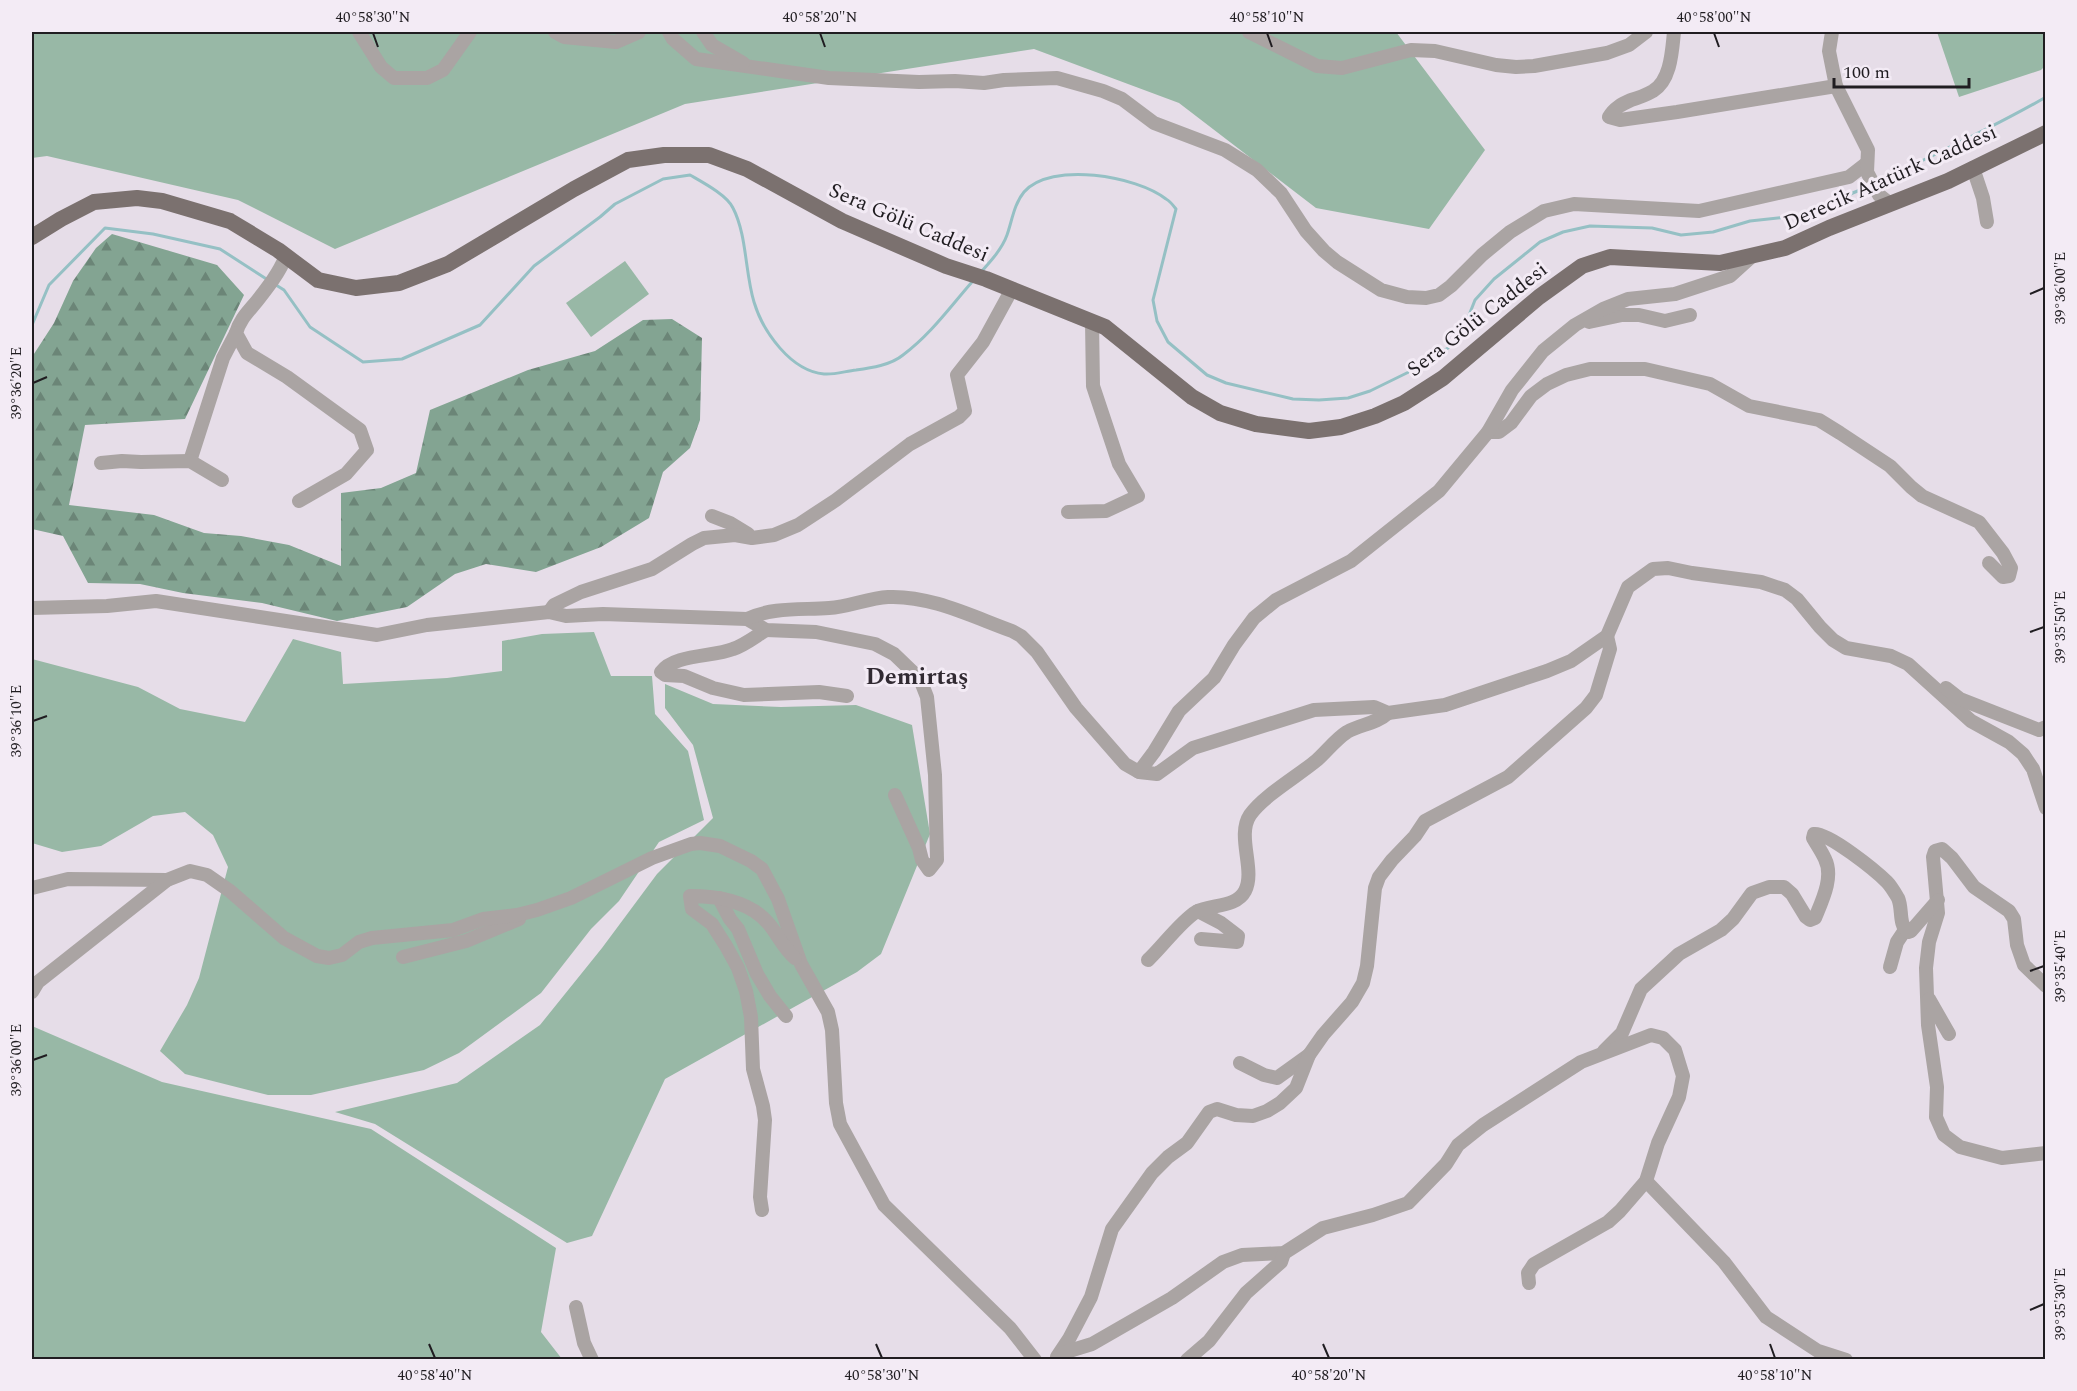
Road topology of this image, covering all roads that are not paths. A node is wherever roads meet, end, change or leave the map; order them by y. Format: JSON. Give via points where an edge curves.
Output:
{"nodes":[{"id":1,"x":359,"y":32,"type":"edge"},
{"id":2,"x":470,"y":32,"type":"edge"},
{"id":3,"x":555,"y":32,"type":"edge"},
{"id":4,"x":639,"y":32,"type":"edge"},
{"id":5,"x":669,"y":32,"type":"edge"},
{"id":6,"x":704,"y":32,"type":"edge"},
{"id":7,"x":1249,"y":32,"type":"edge"},
{"id":8,"x":1646,"y":32,"type":"edge"},
{"id":9,"x":1674,"y":32,"type":"edge"},
{"id":10,"x":1832,"y":32,"type":"edge"},
{"id":11,"x":750,"y":67,"type":"junction"},
{"id":12,"x":1836,"y":86,"type":"junction"},
{"id":13,"x":2046,"y":133,"type":"edge"},
{"id":14,"x":1867,"y":167,"type":"junction"},
{"id":15,"x":1973,"y":168,"type":"junction"},
{"id":16,"x":1884,"y":199,"type":"junction"},
{"id":17,"x":1988,"y":222,"type":"dead end"},
{"id":18,"x":32,"y":237,"type":"edge"},
{"id":19,"x":1751,"y":257,"type":"junction"},
{"id":20,"x":283,"y":264,"type":"junction"},
{"id":21,"x":1012,"y":289,"type":"junction"},
{"id":22,"x":1690,"y":315,"type":"dead end"},
{"id":23,"x":1092,"y":322,"type":"junction"},
{"id":24,"x":1575,"y":325,"type":"junction"},
{"id":25,"x":236,"y":333,"type":"junction"},
{"id":26,"x":1488,"y":432,"type":"junction"},
{"id":27,"x":190,"y":461,"type":"junction"},
{"id":28,"x":101,"y":463,"type":"dead end"},
{"id":29,"x":222,"y":480,"type":"dead end"},
{"id":30,"x":299,"y":501,"type":"dead end"},
{"id":31,"x":1068,"y":512,"type":"dead end"},
{"id":32,"x":711,"y":516,"type":"dead end"},
{"id":33,"x":752,"y":538,"type":"junction"},
{"id":34,"x":1989,"y":563,"type":"dead end"},
{"id":35,"x":32,"y":609,"type":"edge"},
{"id":36,"x":549,"y":612,"type":"junction"},
{"id":37,"x":747,"y":619,"type":"junction"},
{"id":38,"x":766,"y":630,"type":"junction"},
{"id":39,"x":1607,"y":636,"type":"junction"},
{"id":40,"x":1891,"y":657,"type":"junction"},
{"id":41,"x":847,"y":696,"type":"dead end"},
{"id":42,"x":1388,"y":713,"type":"junction"},
{"id":43,"x":2046,"y":727,"type":"edge"},
{"id":44,"x":1139,"y":772,"type":"junction"},
{"id":45,"x":895,"y":795,"type":"dead end"},
{"id":46,"x":2046,"y":808,"type":"edge"},
{"id":47,"x":167,"y":880,"type":"junction"},
{"id":48,"x":32,"y":888,"type":"edge"},
{"id":49,"x":719,"y":898,"type":"junction"},
{"id":50,"x":1938,"y":900,"type":"junction"},
{"id":51,"x":537,"y":910,"type":"junction"},
{"id":52,"x":1198,"y":911,"type":"junction"},
{"id":53,"x":1905,"y":930,"type":"junction"},
{"id":54,"x":1201,"y":939,"type":"dead end"},
{"id":55,"x":404,"y":957,"type":"dead end"},
{"id":56,"x":1148,"y":960,"type":"dead end"},
{"id":57,"x":801,"y":964,"type":"junction"},
{"id":58,"x":1890,"y":967,"type":"dead end"},
{"id":59,"x":2046,"y":986,"type":"edge"},
{"id":60,"x":32,"y":992,"type":"edge"},
{"id":61,"x":1927,"y":994,"type":"junction"},
{"id":62,"x":786,"y":1017,"type":"dead end"},
{"id":63,"x":1949,"y":1034,"type":"dead end"},
{"id":64,"x":1309,"y":1055,"type":"junction"},
{"id":65,"x":1600,"y":1055,"type":"junction"},
{"id":66,"x":1240,"y":1063,"type":"dead end"},
{"id":67,"x":2046,"y":1153,"type":"edge"},
{"id":68,"x":1646,"y":1181,"type":"junction"},
{"id":69,"x":762,"y":1210,"type":"dead end"},
{"id":70,"x":1284,"y":1253,"type":"junction"},
{"id":71,"x":1529,"y":1283,"type":"dead end"},
{"id":72,"x":576,"y":1307,"type":"dead end"},
{"id":73,"x":592,"y":1359,"type":"edge"},
{"id":74,"x":1035,"y":1359,"type":"edge"},
{"id":75,"x":1056,"y":1359,"type":"edge"},
{"id":76,"x":1186,"y":1359,"type":"edge"},
{"id":77,"x":1846,"y":1359,"type":"edge"}],
"edges":[{"from":1,"to":2,"type":"street","via":[[381,67],[394,78],[427,78],[443,70]]},
{"from":3,"to":4,"type":"street","via":[[564,37],[616,42]]},
{"from":5,"to":11,"type":"street","via":[[696,59]]},
{"from":6,"to":11,"type":"street","via":[[712,45]]},
{"from":7,"to":8,"type":"street","via":[[1317,66],[1342,68],[1411,50],[1435,51],[1496,65],[1534,66],[1607,53],[1629,45]]},
{"from":9,"to":12,"type":"street","via":[[1665,77],[1658,87],[1621,104],[1609,117],[1620,120]]},
{"from":10,"to":12,"type":"street","via":[[1829,51]]},
{"from":11,"to":14,"type":"street","via":[[829,78],[919,82],[1057,78],[1103,91],[1122,99],[1154,123],[1224,150],[1257,170],[1281,193],[1324,251],[1381,290],[1407,297],[1439,295],[1500,240],[1544,211],[1574,204],[1699,211],[1849,177]]},
{"from":12,"to":14,"type":"street","via":[[1868,150]]},
{"from":13,"to":15,"type":"main road","name":"Derecik Atatürk Caddesi"},
{"from":14,"to":16,"type":"street"},
{"from":15,"to":16,"type":"main road","name":"Derecik Atatürk Caddesi","via":[[1948,181]]},
{"from":15,"to":17,"type":"street"},
{"from":16,"to":19,"type":"main road","name":"Derecik Atatürk Caddesi","via":[[1785,248]]},
{"from":18,"to":20,"type":"main road","name":"Sera Gölü Caddesi","via":[[94,202],[137,198],[162,201],[230,221]]},
{"from":19,"to":23,"type":"main road","name":"Sera Gölü Caddesi","via":[[1720,263],[1610,257],[1582,266],[1443,378],[1404,403],[1341,428],[1309,431],[1256,424],[1220,413],[1192,397],[1105,327]]},
{"from":19,"to":24,"type":"street","via":[[1730,276],[1675,294],[1628,299]]},
{"from":20,"to":21,"type":"main road","name":"Sera Gölü Caddesi","via":[[318,280],[356,288],[399,283],[448,264],[628,160],[709,155],[747,169],[842,221],[946,267]]},
{"from":20,"to":25,"type":"street","via":[[243,316]]},
{"from":21,"to":23,"type":"main road","name":"Sera Gölü Caddesi"},
{"from":21,"to":33,"type":"street","via":[[983,342],[957,375],[965,411],[910,444],[798,525],[774,535]]},
{"from":22,"to":24,"type":"street","via":[[1665,321],[1622,315]]},
{"from":23,"to":31,"type":"street","via":[[1093,386],[1119,464],[1138,496],[1106,512]]},
{"from":24,"to":26,"type":"street","via":[[1543,351],[1512,390]]},
{"from":25,"to":27,"type":"street","via":[[223,358]]},
{"from":25,"to":30,"type":"street","via":[[247,353],[288,377],[360,430],[367,450],[346,474]]},
{"from":26,"to":34,"type":"street","via":[[1498,432],[1511,423],[1531,396],[1547,384],[1590,369],[1645,369],[1710,384],[1749,406],[1819,420],[1890,465],[1922,496],[1978,522],[2003,553],[2011,568],[2009,576],[2003,577]]},
{"from":26,"to":44,"type":"street","via":[[1439,491],[1351,561],[1276,600],[1254,618],[1214,678],[1179,711]]},
{"from":27,"to":28,"type":"street"},
{"from":27,"to":29,"type":"street"},
{"from":32,"to":33,"type":"street","via":[[736,526]]},
{"from":33,"to":36,"type":"street","via":[[704,538],[652,569],[581,592],[554,605]]},
{"from":35,"to":36,"type":"street","via":[[156,602],[377,635],[427,625]]},
{"from":36,"to":37,"type":"street","via":[[566,616]]},
{"from":37,"to":38,"type":"street"},
{"from":37,"to":44,"type":"street","via":[[762,611],[833,608],[885,597],[906,597],[938,604],[1012,631],[1037,652],[1076,708],[1125,764]]},
{"from":38,"to":41,"type":"street","via":[[734,649],[682,660],[661,672],[744,695]]},
{"from":38,"to":45,"type":"street","via":[[816,632],[875,644],[894,654],[920,679],[927,697],[935,775],[937,860],[929,870]]},
{"from":39,"to":40,"type":"street","via":[[1628,587],[1653,568],[1668,568],[1761,582],[1785,590],[1833,640],[1859,652]]},
{"from":39,"to":42,"type":"street","via":[[1571,661],[1546,671],[1445,705]]},
{"from":39,"to":64,"type":"street","via":[[1610,649],[1596,695],[1586,708],[1508,777],[1425,821],[1379,876],[1363,983],[1353,1002]]},
{"from":40,"to":43,"type":"street","via":[[1903,656],[1960,699],[2039,730]]},
{"from":40,"to":46,"type":"street","via":[[1908,664],[1971,721],[2023,754],[2033,769]]},
{"from":42,"to":44,"type":"street","via":[[1374,707],[1314,710],[1193,748],[1156,774]]},
{"from":42,"to":52,"type":"street","via":[[1379,721],[1348,732],[1250,815],[1245,829],[1246,890],[1238,900]]},
{"from":47,"to":48,"type":"street","via":[[68,879]]},
{"from":47,"to":51,"type":"street","via":[[190,871],[207,875],[284,938],[316,956],[329,958],[372,938],[453,930],[483,919]]},
{"from":47,"to":60,"type":"street","via":[[38,982]]},
{"from":49,"to":57,"type":"street","via":[[739,902],[760,914]]},
{"from":49,"to":62,"type":"street","via":[[738,929],[757,974]]},
{"from":49,"to":69,"type":"street","via":[[690,896],[693,909],[712,924],[733,956],[746,991],[752,1062],[765,1120]]},
{"from":50,"to":53,"type":"street","via":[[1911,931]]},
{"from":50,"to":59,"type":"street","via":[[1933,857],[1942,849],[1974,886],[2009,911],[2024,965]]},
{"from":50,"to":61,"type":"street","via":[[1929,942]]},
{"from":51,"to":55,"type":"street","via":[[478,936]]},
{"from":51,"to":57,"type":"street","via":[[692,844],[720,846],[762,869],[778,899]]},
{"from":52,"to":54,"type":"street","via":[[1238,936],[1237,942]]},
{"from":52,"to":56,"type":"street"},
{"from":53,"to":58,"type":"street"},
{"from":53,"to":65,"type":"street","via":[[1898,898],[1889,883],[1839,844],[1814,834],[1828,872],[1815,918],[1806,917],[1784,887],[1752,893],[1721,930],[1679,954],[1641,989],[1622,1033]]},
{"from":57,"to":74,"type":"street","via":[[828,1012],[840,1124],[884,1205],[1010,1328]]},
{"from":61,"to":63,"type":"street"},
{"from":61,"to":67,"type":"street","via":[[1937,1087],[1936,1117],[1944,1136],[1960,1147],[2002,1158]]},
{"from":64,"to":66,"type":"street","via":[[1277,1078]]},
{"from":64,"to":75,"type":"street","via":[[1296,1088],[1280,1103],[1253,1116],[1218,1109],[1209,1112],[1187,1143],[1152,1173],[1112,1229],[1091,1297]]},
{"from":65,"to":68,"type":"street","via":[[1651,1035],[1663,1038],[1675,1050],[1683,1076],[1679,1097]]},
{"from":65,"to":70,"type":"street","via":[[1581,1062],[1483,1125],[1458,1145],[1446,1164],[1408,1203],[1323,1228]]},
{"from":68,"to":71,"type":"street","via":[[1608,1222],[1534,1264],[1528,1273]]},
{"from":68,"to":77,"type":"street","via":[[1724,1262],[1766,1317],[1818,1351]]},
{"from":70,"to":75,"type":"street","via":[[1242,1255],[1223,1262],[1172,1298],[1092,1344]]},
{"from":70,"to":76,"type":"street","via":[[1281,1262],[1246,1293],[1209,1341]]},
{"from":72,"to":73,"type":"street"}]}
